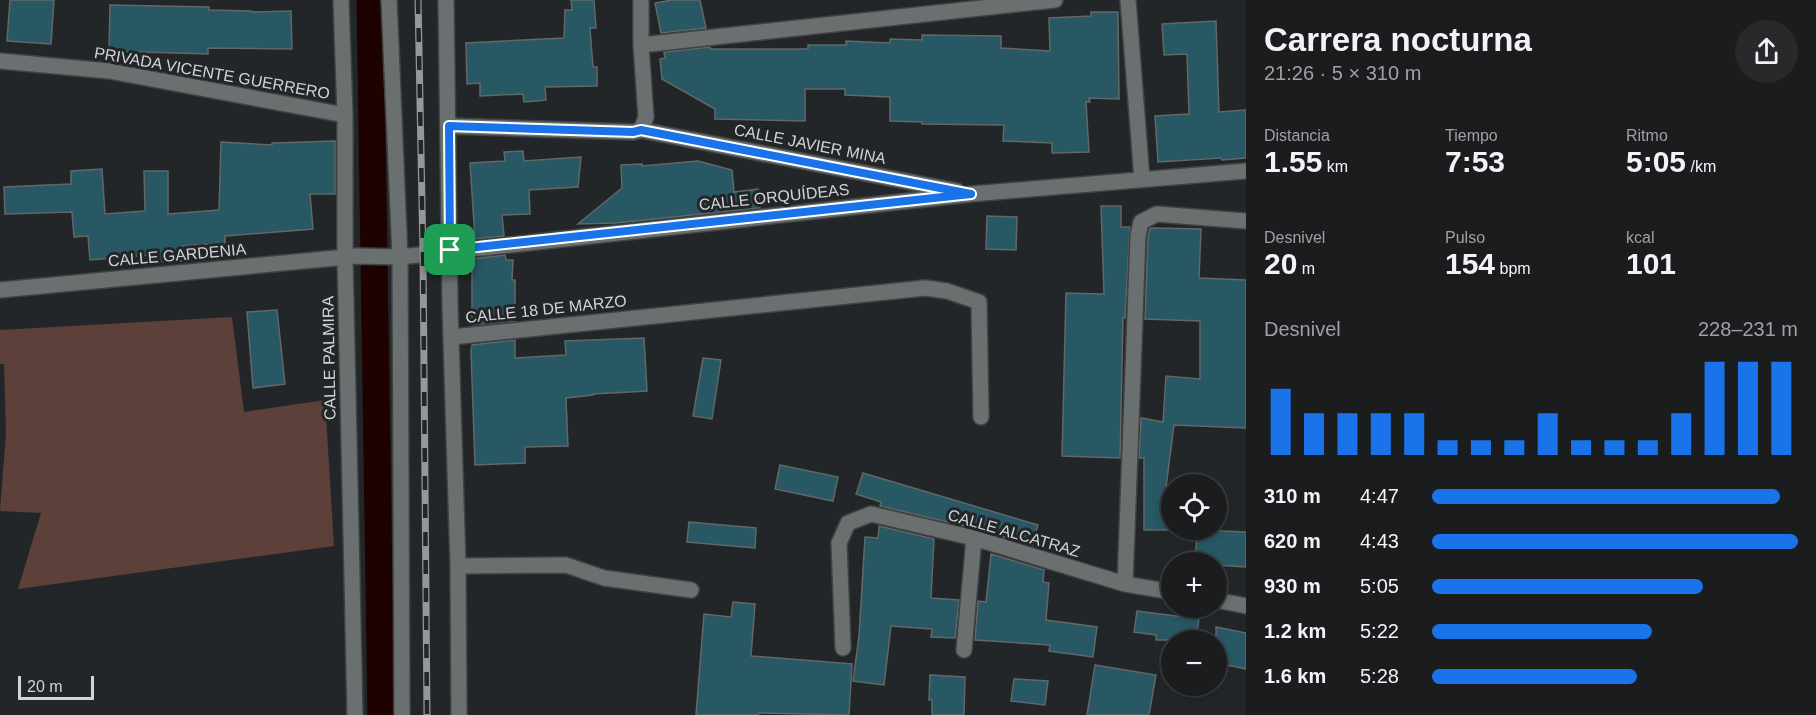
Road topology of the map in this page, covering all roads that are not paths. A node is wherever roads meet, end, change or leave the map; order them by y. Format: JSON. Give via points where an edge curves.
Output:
{"nodes":[{"id":1,"x":341,"y":0,"type":"edge"},
{"id":2,"x":389,"y":0,"type":"edge"},
{"id":3,"x":447,"y":0,"type":"edge"},
{"id":4,"x":641,"y":0,"type":"edge"},
{"id":5,"x":1055,"y":0,"type":"edge"},
{"id":6,"x":1128,"y":0,"type":"edge"},
{"id":7,"x":641,"y":45,"type":"junction"},
{"id":8,"x":0,"y":61,"type":"edge"},
{"id":9,"x":345,"y":115,"type":"junction"},
{"id":10,"x":449,"y":126,"type":"junction"},
{"id":11,"x":641,"y":130,"type":"junction"},
{"id":12,"x":1246,"y":171,"type":"edge"},
{"id":13,"x":1142,"y":179,"type":"junction"},
{"id":14,"x":971,"y":194,"type":"junction"},
{"id":15,"x":1246,"y":221,"type":"edge"},
{"id":16,"x":450,"y":250,"type":"junction"},
{"id":17,"x":351,"y":257,"type":"junction"},
{"id":18,"x":397,"y":257,"type":"junction"},
{"id":19,"x":0,"y":290,"type":"edge"},
{"id":20,"x":452,"y":337,"type":"junction"},
{"id":21,"x":981,"y":417,"type":"dead end"},
{"id":22,"x":974,"y":538,"type":"junction"},
{"id":23,"x":458,"y":566,"type":"junction"},
{"id":24,"x":1125,"y":584,"type":"junction"},
{"id":25,"x":691,"y":590,"type":"dead end"},
{"id":26,"x":1161,"y":590,"type":"edge"},
{"id":27,"x":1227,"y":602,"type":"edge"},
{"id":28,"x":1246,"y":606,"type":"edge"},
{"id":29,"x":843,"y":648,"type":"dead end"},
{"id":30,"x":964,"y":650,"type":"dead end"},
{"id":31,"x":355,"y":715,"type":"edge"},
{"id":32,"x":402,"y":715,"type":"edge"},
{"id":33,"x":459,"y":715,"type":"edge"}],
"edges":[{"from":1,"to":9,"type":"street","name":"CALLE PALMIRA"},
{"from":2,"to":18,"type":"street"},
{"from":3,"to":10,"type":"street","name":"CALLE 18 DE MARZO"},
{"from":4,"to":7,"type":"street"},
{"from":5,"to":7,"type":"street"},
{"from":6,"to":13,"type":"street"},
{"from":7,"to":11,"type":"street","via":[[645,117]]},
{"from":8,"to":9,"type":"street","name":"PRIVADA VICENTE GUERRERO","via":[[109,71]]},
{"from":9,"to":17,"type":"street","name":"CALLE PALMIRA"},
{"from":10,"to":11,"type":"street","name":"CALLE JAVIER MINA"},
{"from":10,"to":16,"type":"street","name":"CALLE 18 DE MARZO"},
{"from":11,"to":14,"type":"street","name":"CALLE JAVIER MINA"},
{"from":12,"to":13,"type":"street","name":"CALLE ORQUÍDEAS"},
{"from":13,"to":14,"type":"street","name":"CALLE ORQUÍDEAS"},
{"from":14,"to":16,"type":"street","name":"CALLE ORQUÍDEAS"},
{"from":15,"to":24,"type":"street","via":[[1157,214],[1141,222]]},
{"from":16,"to":18,"type":"street","name":"CALLE ORQUÍDEAS"},
{"from":16,"to":20,"type":"street","name":"CALLE 18 DE MARZO"},
{"from":17,"to":18,"type":"street","name":"CALLE GARDENIA"},
{"from":17,"to":19,"type":"street","name":"CALLE GARDENIA"},
{"from":17,"to":31,"type":"street","name":"CALLE PALMIRA"},
{"from":18,"to":32,"type":"street"},
{"from":20,"to":21,"type":"street","name":"CALLE 18 DE MARZO","via":[[925,288],[947,291],[979,302]]},
{"from":20,"to":23,"type":"street"},
{"from":22,"to":24,"type":"street","name":"CALLE ALCATRAZ"},
{"from":22,"to":29,"type":"street","name":"CALLE ALCATRAZ","via":[[871,514],[848,523],[839,543]]},
{"from":22,"to":30,"type":"street"},
{"from":23,"to":25,"type":"street","via":[[566,565],[604,578]]},
{"from":23,"to":33,"type":"street"},
{"from":24,"to":26,"type":"street","name":"CALLE ALCATRAZ"},
{"from":27,"to":28,"type":"street"}]}
